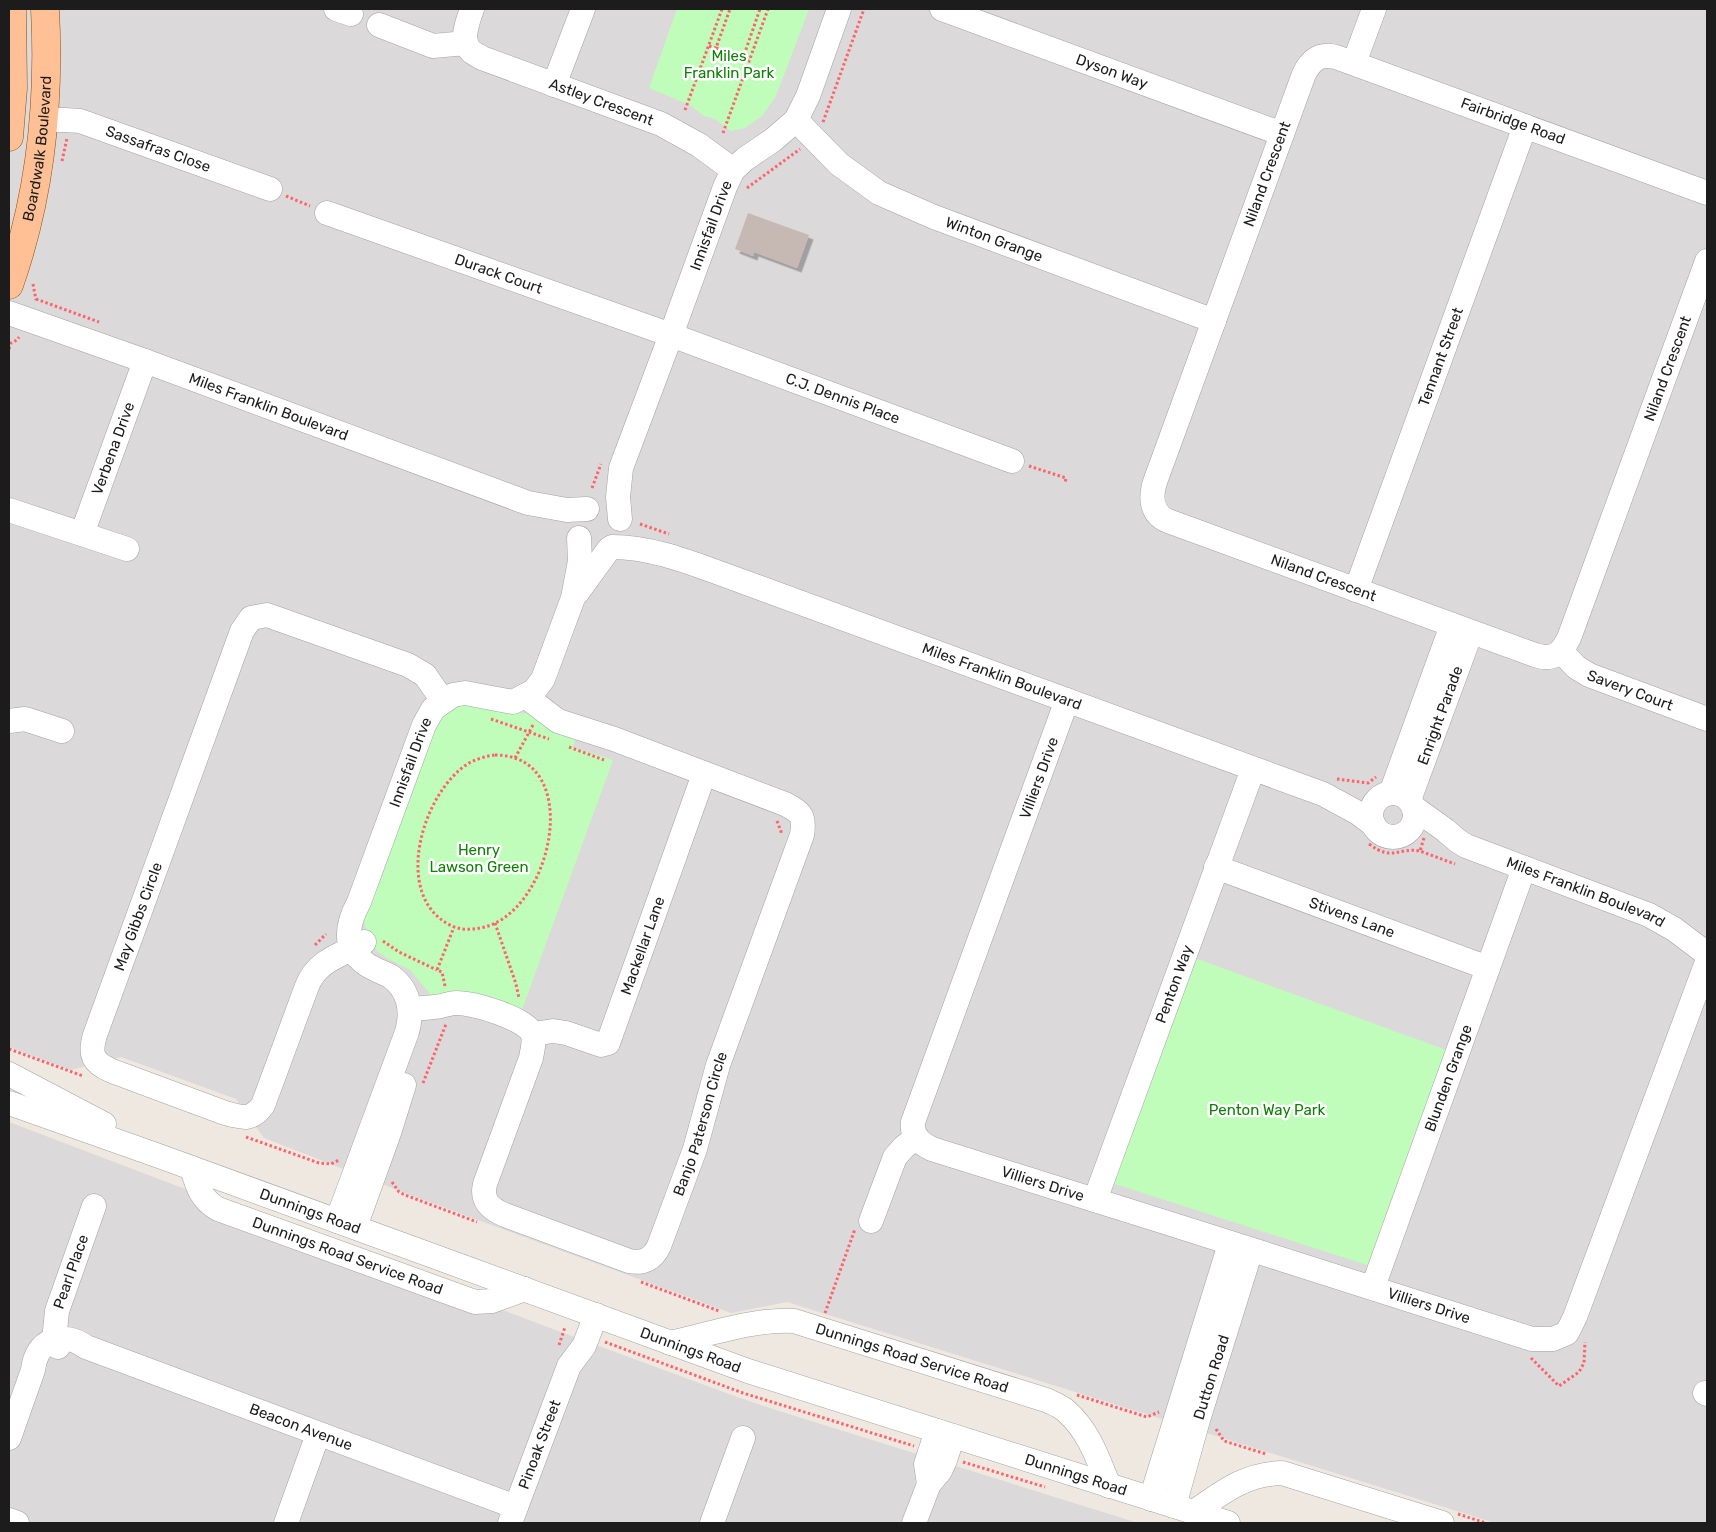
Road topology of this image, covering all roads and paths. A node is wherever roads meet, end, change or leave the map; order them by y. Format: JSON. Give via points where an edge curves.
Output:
{"nodes":[{"id":1,"x":12,"y":9,"type":"edge"},
{"id":2,"x":45,"y":9,"type":"edge"},
{"id":3,"x":472,"y":9,"type":"edge"},
{"id":4,"x":583,"y":9,"type":"edge"},
{"id":5,"x":730,"y":9,"type":"edge"},
{"id":6,"x":760,"y":9,"type":"edge"},
{"id":7,"x":768,"y":9,"type":"edge"},
{"id":8,"x":839,"y":9,"type":"edge"},
{"id":9,"x":864,"y":9,"type":"edge"},
{"id":10,"x":942,"y":9,"type":"edge"},
{"id":11,"x":1374,"y":9,"type":"edge"},
{"id":12,"x":721,"y":10,"type":"edge"},
{"id":13,"x":728,"y":15,"type":"junction"},
{"id":14,"x":755,"y":24,"type":"junction"},
{"id":15,"x":379,"y":26,"type":"dead end"},
{"id":16,"x":762,"y":27,"type":"junction"},
{"id":17,"x":466,"y":43,"type":"junction"},
{"id":18,"x":708,"y":46,"type":"junction"},
{"id":19,"x":716,"y":48,"type":"junction"},
{"id":20,"x":1319,"y":57,"type":"joint"},
{"id":21,"x":743,"y":58,"type":"junction"},
{"id":22,"x":750,"y":60,"type":"junction"},
{"id":23,"x":1354,"y":63,"type":"junction"},
{"id":24,"x":554,"y":84,"type":"junction"},
{"id":25,"x":685,"y":110,"type":"dead end"},
{"id":26,"x":44,"y":120,"type":"junction"},
{"id":27,"x":796,"y":120,"type":"junction"},
{"id":28,"x":1525,"y":126,"type":"junction"},
{"id":29,"x":723,"y":133,"type":"dead end"},
{"id":30,"x":1282,"y":134,"type":"junction"},
{"id":31,"x":9,"y":137,"type":"edge"},
{"id":32,"x":813,"y":139,"type":"junction"},
{"id":33,"x":733,"y":170,"type":"junction"},
{"id":34,"x":270,"y":189,"type":"joint"},
{"id":35,"x":1707,"y":193,"type":"edge"},
{"id":36,"x":743,"y":195,"type":"dead end"},
{"id":37,"x":327,"y":213,"type":"joint"},
{"id":38,"x":1707,"y":261,"type":"edge"},
{"id":39,"x":9,"y":285,"type":"edge"},
{"id":40,"x":36,"y":299,"type":"dead end"},
{"id":41,"x":9,"y":313,"type":"edge"},
{"id":42,"x":1214,"y":322,"type":"junction"},
{"id":43,"x":102,"y":323,"type":"dead end"},
{"id":44,"x":671,"y":335,"type":"junction"},
{"id":45,"x":145,"y":361,"type":"junction"},
{"id":46,"x":1012,"y":461,"type":"joint"},
{"id":47,"x":1065,"y":484,"type":"dead end"},
{"id":48,"x":528,"y":502,"type":"junction"},
{"id":49,"x":607,"y":509,"type":"junction"},
{"id":50,"x":9,"y":510,"type":"edge"},
{"id":51,"x":82,"y":534,"type":"junction"},
{"id":52,"x":578,"y":537,"type":"junction"},
{"id":53,"x":117,"y":546,"type":"dead end"},
{"id":54,"x":610,"y":548,"type":"junction"},
{"id":55,"x":681,"y":559,"type":"junction"},
{"id":56,"x":1356,"y":590,"type":"junction"},
{"id":57,"x":573,"y":598,"type":"junction"},
{"id":58,"x":1462,"y":628,"type":"junction"},
{"id":59,"x":1562,"y":651,"type":"junction"},
{"id":60,"x":525,"y":696,"type":"junction"},
{"id":61,"x":1067,"y":700,"type":"junction"},
{"id":62,"x":443,"y":701,"type":"junction"},
{"id":63,"x":546,"y":714,"type":"junction"},
{"id":64,"x":488,"y":718,"type":"dead end"},
{"id":65,"x":1707,"y":719,"type":"edge"},
{"id":66,"x":9,"y":721,"type":"edge"},
{"id":67,"x":62,"y":731,"type":"dead end"},
{"id":68,"x":529,"y":732,"type":"junction"},
{"id":69,"x":557,"y":742,"type":"dead end"},
{"id":70,"x":566,"y":746,"type":"dead end"},
{"id":71,"x":515,"y":758,"type":"junction"},
{"id":72,"x":604,"y":760,"type":"dead end"},
{"id":73,"x":1253,"y":768,"type":"junction"},
{"id":74,"x":704,"y":774,"type":"junction"},
{"id":75,"x":1323,"y":794,"type":"junction"},
{"id":76,"x":1399,"y":799,"type":"junction"},
{"id":77,"x":775,"y":818,"type":"dead end"},
{"id":78,"x":1374,"y":825,"type":"junction"},
{"id":79,"x":1414,"y":835,"type":"junction"},
{"id":80,"x":783,"y":836,"type":"dead end"},
{"id":81,"x":1457,"y":853,"type":"junction"},
{"id":82,"x":1216,"y":867,"type":"junction"},
{"id":83,"x":1524,"y":868,"type":"junction"},
{"id":84,"x":495,"y":923,"type":"junction"},
{"id":85,"x":454,"y":927,"type":"junction"},
{"id":86,"x":365,"y":942,"type":"junction"},
{"id":87,"x":1707,"y":954,"type":"edge"},
{"id":88,"x":1707,"y":962,"type":"edge"},
{"id":89,"x":1488,"y":968,"type":"junction"},
{"id":90,"x":437,"y":970,"type":"junction"},
{"id":91,"x":519,"y":998,"type":"dead end"},
{"id":92,"x":454,"y":1003,"type":"junction"},
{"id":93,"x":418,"y":1008,"type":"junction"},
{"id":94,"x":533,"y":1034,"type":"junction"},
{"id":95,"x":9,"y":1049,"type":"edge"},
{"id":96,"x":9,"y":1074,"type":"edge"},
{"id":97,"x":86,"y":1077,"type":"dead end"},
{"id":98,"x":422,"y":1086,"type":"dead end"},
{"id":99,"x":9,"y":1103,"type":"edge"},
{"id":100,"x":240,"y":1134,"type":"dead end"},
{"id":101,"x":916,"y":1138,"type":"junction"},
{"id":102,"x":160,"y":1156,"type":"junction"},
{"id":103,"x":192,"y":1168,"type":"junction"},
{"id":104,"x":366,"y":1169,"type":"junction"},
{"id":105,"x":1095,"y":1200,"type":"junction"},
{"id":106,"x":94,"y":1206,"type":"dead end"},
{"id":107,"x":871,"y":1222,"type":"joint"},
{"id":108,"x":346,"y":1224,"type":"junction"},
{"id":109,"x":485,"y":1224,"type":"dead end"},
{"id":110,"x":1241,"y":1247,"type":"junction"},
{"id":111,"x":633,"y":1279,"type":"dead end"},
{"id":112,"x":1373,"y":1287,"type":"junction"},
{"id":113,"x":524,"y":1290,"type":"junction"},
{"id":114,"x":588,"y":1312,"type":"junction"},
{"id":115,"x":722,"y":1312,"type":"dead end"},
{"id":116,"x":824,"y":1316,"type":"dead end"},
{"id":117,"x":1587,"y":1336,"type":"dead end"},
{"id":118,"x":57,"y":1343,"type":"junction"},
{"id":119,"x":670,"y":1343,"type":"junction"},
{"id":120,"x":1525,"y":1355,"type":"dead end"},
{"id":121,"x":17,"y":1392,"type":"edge"},
{"id":122,"x":1071,"y":1393,"type":"dead end"},
{"id":123,"x":1187,"y":1417,"type":"junction"},
{"id":124,"x":945,"y":1433,"type":"junction"},
{"id":125,"x":318,"y":1434,"type":"junction"},
{"id":126,"x":9,"y":1438,"type":"edge"},
{"id":127,"x":743,"y":1438,"type":"dead end"},
{"id":128,"x":1270,"y":1456,"type":"dead end"},
{"id":129,"x":1109,"y":1486,"type":"junction"},
{"id":130,"x":1151,"y":1499,"type":"junction"},
{"id":131,"x":1184,"y":1509,"type":"junction"},
{"id":132,"x":513,"y":1515,"type":"edge"},
{"id":133,"x":1450,"y":1519,"type":"edge"},
{"id":134,"x":9,"y":1520,"type":"edge"},
{"id":135,"x":17,"y":1523,"type":"edge"},
{"id":136,"x":286,"y":1523,"type":"edge"},
{"id":137,"x":712,"y":1523,"type":"edge"},
{"id":138,"x":914,"y":1523,"type":"edge"},
{"id":139,"x":1228,"y":1523,"type":"edge"},
{"id":140,"x":1486,"y":1523,"type":"edge"}],
"edges":[{"from":1,"to":31,"type":"main road","name":"Boardwalk Boulevard","via":[[13,88]]},
{"from":2,"to":26,"type":"main road","name":"Boardwalk Boulevard"},
{"from":3,"to":17,"type":"street","via":[[465,33]]},
{"from":4,"to":24,"type":"street"},
{"from":5,"to":13,"type":"path"},
{"from":6,"to":14,"type":"path"},
{"from":7,"to":16,"type":"path"},
{"from":8,"to":27,"type":"street","name":"Innisfail Drive","via":[[808,96]]},
{"from":9,"to":32,"type":"path","via":[[822,126]]},
{"from":10,"to":30,"type":"street","name":"Dyson Way"},
{"from":11,"to":23,"type":"street"},
{"from":12,"to":13,"type":"path"},
{"from":12,"to":18,"type":"path"},
{"from":13,"to":19,"type":"path"},
{"from":14,"to":16,"type":"path"},
{"from":14,"to":21,"type":"path"},
{"from":15,"to":17,"type":"street","via":[[433,46]]},
{"from":16,"to":22,"type":"path"},
{"from":17,"to":24,"type":"street","name":"Astley Crescent","via":[[470,51],[482,58]]},
{"from":18,"to":19,"type":"path"},
{"from":18,"to":25,"type":"path"},
{"from":19,"to":21,"type":"path"},
{"from":20,"to":23,"type":"street","name":"Fairbridge Road","via":[[1331,56]]},
{"from":20,"to":30,"type":"street","name":"Niland Crescent","via":[[1307,68]]},
{"from":21,"to":22,"type":"path"},
{"from":22,"to":29,"type":"path"},
{"from":23,"to":28,"type":"street","name":"Fairbridge Road"},
{"from":24,"to":33,"type":"street","name":"Astley Crescent","via":[[661,124],[699,145]]},
{"from":26,"to":34,"type":"street","name":"Sassafras Close","via":[[80,121]]},
{"from":26,"to":39,"type":"main road","name":"Boardwalk Boulevard","via":[[33,194]]},
{"from":27,"to":32,"type":"street","name":"Winton Grange"},
{"from":27,"to":33,"type":"street","name":"Innisfail Drive"},
{"from":28,"to":35,"type":"street","name":"Fairbridge Road"},
{"from":28,"to":56,"type":"street","name":"Tennant Street"},
{"from":30,"to":42,"type":"street","name":"Niland Crescent"},
{"from":32,"to":36,"type":"path","via":[[748,187]]},
{"from":32,"to":42,"type":"street","name":"Winton Grange","via":[[839,164],[879,193],[934,217]]},
{"from":33,"to":44,"type":"street","name":"Innisfail Drive"},
{"from":34,"to":37,"type":"path"},
{"from":37,"to":44,"type":"street","name":"Durack Court"},
{"from":38,"to":59,"type":"street","name":"Niland Crescent"},
{"from":40,"to":43,"type":"path"},
{"from":41,"to":45,"type":"street","name":"Miles Franklin Boulevard"},
{"from":42,"to":56,"type":"street","name":"Niland Crescent","via":[[1155,482],[1154,508],[1158,515],[1168,520]]},
{"from":44,"to":46,"type":"street","name":"C.J. Dennis Place"},
{"from":44,"to":49,"type":"street","name":"Innisfail Drive"},
{"from":45,"to":48,"type":"street","name":"Miles Franklin Boulevard"},
{"from":45,"to":51,"type":"street","name":"Verbena Drive"},
{"from":46,"to":47,"type":"path","via":[[1066,478]]},
{"from":48,"to":49,"type":"street","name":"Miles Franklin Boulevard","via":[[567,510]]},
{"from":48,"to":52,"type":"street","name":"Miles Franklin Boulevard"},
{"from":49,"to":49,"type":"path","via":[[629,501],[640,524]]},
{"from":49,"to":52,"type":"street","via":[[580,516],[576,526]]},
{"from":49,"to":54,"type":"street","via":[[621,536]]},
{"from":49,"to":55,"type":"street","name":"Miles Franklin Boulevard","via":[[654,545]]},
{"from":50,"to":51,"type":"street"},
{"from":51,"to":53,"type":"street"},
{"from":52,"to":54,"type":"street","via":[[592,550]]},
{"from":52,"to":57,"type":"street","via":[[580,561]]},
{"from":54,"to":55,"type":"street","name":"Miles Franklin Boulevard","via":[[629,547]]},
{"from":54,"to":57,"type":"street"},
{"from":55,"to":61,"type":"street","name":"Miles Franklin Boulevard"},
{"from":56,"to":58,"type":"street","name":"Niland Crescent"},
{"from":57,"to":60,"type":"street","via":[[543,679],[534,691]]},
{"from":58,"to":59,"type":"street","name":"Niland Crescent","via":[[1544,658]]},
{"from":58,"to":76,"type":"street","name":"Enright Parade"},
{"from":59,"to":65,"type":"street","name":"Savery Court","via":[[1576,667],[1590,675]]},
{"from":60,"to":62,"type":"street","name":"Innisfail Drive","via":[[513,702],[466,693]]},
{"from":60,"to":63,"type":"street","name":"Banjo Paterson Circle"},
{"from":61,"to":73,"type":"street","name":"Miles Franklin Boulevard"},
{"from":61,"to":101,"type":"street","name":"Villiers Drive","via":[[913,1122]]},
{"from":62,"to":86,"type":"street","name":"Innisfail Drive","via":[[433,709],[424,725],[349,924],[349,940]]},
{"from":62,"to":86,"type":"street","name":"May Gibbs Circle","via":[[425,675],[408,666],[267,615],[251,618],[242,631],[95,1035],[92,1054],[99,1064],[112,1071],[225,1113],[237,1116],[256,1114],[263,1105],[313,974],[327,961]]},
{"from":63,"to":68,"type":"path","via":[[534,722]]},
{"from":63,"to":74,"type":"street","name":"Banjo Paterson Circle"},
{"from":64,"to":68,"type":"path"},
{"from":66,"to":67,"type":"street","via":[[25,719]]},
{"from":68,"to":69,"type":"path"},
{"from":68,"to":71,"type":"path"},
{"from":70,"to":72,"type":"path"},
{"from":71,"to":84,"type":"path","via":[[537,774],[547,794],[549,837],[541,869],[531,888],[512,910]]},
{"from":71,"to":85,"type":"path","via":[[495,755],[469,763],[441,792],[426,820],[418,858],[421,884],[432,909]]},
{"from":73,"to":75,"type":"street","name":"Miles Franklin Boulevard"},
{"from":73,"to":82,"type":"street","name":"Penton Way"},
{"from":74,"to":94,"type":"street","name":"Mackellar Lane","via":[[608,1043],[601,1045],[553,1031]]},
{"from":74,"to":94,"type":"street","name":"Banjo Paterson Circle","via":[[796,810],[802,817],[802,835],[718,1065],[691,1160],[659,1246],[646,1260],[635,1262],[612,1255],[504,1215],[486,1202],[485,1184],[531,1058]]},
{"from":75,"to":76,"type":"street","name":"Miles Franklin Boulevard"},
{"from":75,"to":78,"type":"street","name":"Miles Franklin Boulevard"},
{"from":76,"to":78,"type":"street","via":[[1377,800],[1372,812]]},
{"from":76,"to":79,"type":"street","via":[[1415,813]]},
{"from":76,"to":81,"type":"street","name":"Miles Franklin Boulevard","via":[[1446,830]]},
{"from":77,"to":80,"type":"path"},
{"from":78,"to":79,"type":"street","via":[[1390,836]]},
{"from":79,"to":81,"type":"street","name":"Miles Franklin Boulevard"},
{"from":79,"to":81,"type":"path","via":[[1420,851]]},
{"from":81,"to":83,"type":"street","name":"Miles Franklin Boulevard","via":[[1481,852]]},
{"from":82,"to":89,"type":"street","name":"Stivens Lane"},
{"from":82,"to":105,"type":"street","name":"Penton Way"},
{"from":83,"to":87,"type":"street","name":"Miles Franklin Boulevard","via":[[1648,915],[1674,929]]},
{"from":83,"to":89,"type":"street","name":"Blunden Grange"},
{"from":84,"to":85,"type":"path","via":[[477,929]]},
{"from":84,"to":91,"type":"path"},
{"from":85,"to":90,"type":"path"},
{"from":86,"to":90,"type":"path","via":[[386,944]]},
{"from":86,"to":93,"type":"street","via":[[364,963],[396,981]]},
{"from":88,"to":112,"type":"street","name":"Villiers Drive","via":[[1567,1334],[1553,1339],[1532,1339]]},
{"from":89,"to":112,"type":"street","name":"Blunden Grange"},
{"from":90,"to":92,"type":"path","via":[[442,972],[444,985],[452,994]]},
{"from":92,"to":93,"type":"street"},
{"from":92,"to":94,"type":"street","via":[[469,1004],[512,1018],[526,1025]]},
{"from":92,"to":98,"type":"path","via":[[458,1019],[445,1024]]},
{"from":93,"to":104,"type":"street","via":[[406,1032]]},
{"from":95,"to":97,"type":"path"},
{"from":96,"to":102,"type":"street","name":"Dunnings Road"},
{"from":99,"to":102,"type":"street","name":"Dunnings Road"},
{"from":100,"to":104,"type":"path","via":[[319,1163],[331,1164],[340,1159]]},
{"from":101,"to":105,"type":"street","name":"Villiers Drive","via":[[932,1149]]},
{"from":101,"to":107,"type":"street","via":[[896,1158]]},
{"from":102,"to":103,"type":"street","name":"Dunnings Road"},
{"from":103,"to":108,"type":"street","name":"Dunnings Road"},
{"from":103,"to":113,"type":"street","name":"Dunnings Road Service Road","via":[[202,1196],[218,1209],[475,1302],[492,1301]]},
{"from":104,"to":108,"type":"street"},
{"from":104,"to":109,"type":"path","via":[[390,1176],[394,1187],[405,1195]]},
{"from":105,"to":110,"type":"street","name":"Villiers Drive"},
{"from":106,"to":118,"type":"street","name":"Pearl Place","via":[[60,1299],[55,1318]]},
{"from":107,"to":116,"type":"path","via":[[856,1227]]},
{"from":108,"to":113,"type":"street","name":"Dunnings Road"},
{"from":110,"to":112,"type":"street","name":"Villiers Drive"},
{"from":110,"to":123,"type":"street","name":"Dutton Road"},
{"from":111,"to":115,"type":"path"},
{"from":113,"to":114,"type":"street","name":"Dunnings Road"},
{"from":114,"to":119,"type":"street","name":"Dunnings Road"},
{"from":114,"to":132,"type":"street","name":"Pinoak Street","via":[[584,1346],[570,1366]]},
{"from":117,"to":120,"type":"path","via":[[1580,1372],[1559,1386]]},
{"from":118,"to":121,"type":"street"},
{"from":118,"to":125,"type":"street","name":"Beacon Avenue","via":[[86,1347]]},
{"from":119,"to":124,"type":"street","name":"Dunnings Road","via":[[799,1388]]},
{"from":119,"to":129,"type":"street","name":"Dunnings Road Service Road","via":[[757,1323],[794,1321],[1046,1400],[1065,1410],[1077,1422],[1090,1440]]},
{"from":121,"to":126,"type":"street"},
{"from":122,"to":123,"type":"path","via":[[1147,1417],[1163,1410]]},
{"from":123,"to":128,"type":"path","via":[[1214,1426],[1224,1441]]},
{"from":123,"to":130,"type":"street","name":"Dutton Road"},
{"from":123,"to":131,"type":"street","name":"Dutton Road"},
{"from":124,"to":129,"type":"street","name":"Dunnings Road"},
{"from":124,"to":138,"type":"street","via":[[940,1472],[929,1484]]},
{"from":125,"to":132,"type":"street","name":"Beacon Avenue"},
{"from":125,"to":136,"type":"street"},
{"from":127,"to":137,"type":"street"},
{"from":129,"to":130,"type":"street","name":"Dunnings Road"},
{"from":130,"to":131,"type":"street","name":"Dunnings Road"},
{"from":131,"to":133,"type":"street","via":[[1248,1478],[1282,1473]]},
{"from":131,"to":139,"type":"street","name":"Dunnings Road"},
{"from":133,"to":140,"type":"path"},
{"from":134,"to":135,"type":"street"}]}
